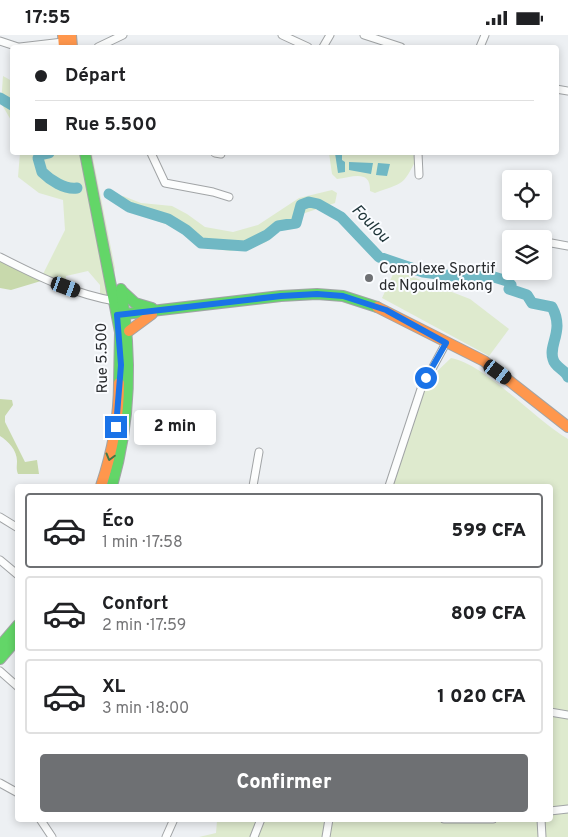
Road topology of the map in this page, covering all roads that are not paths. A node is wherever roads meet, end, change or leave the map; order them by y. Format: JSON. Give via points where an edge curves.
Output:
{"nodes":[{"id":1,"x":123,"y":35,"type":"edge"},
{"id":2,"x":282,"y":35,"type":"edge"},
{"id":3,"x":364,"y":35,"type":"edge"},
{"id":4,"x":0,"y":41,"type":"edge"},
{"id":5,"x":67,"y":41,"type":"edge"},
{"id":6,"x":13,"y":45,"type":"edge"},
{"id":7,"x":35,"y":45,"type":"edge"},
{"id":8,"x":102,"y":45,"type":"edge"},
{"id":9,"x":304,"y":45,"type":"edge"},
{"id":10,"x":395,"y":45,"type":"edge"},
{"id":11,"x":85,"y":155,"type":"edge"},
{"id":12,"x":92,"y":155,"type":"edge"},
{"id":13,"x":152,"y":155,"type":"edge"},
{"id":14,"x":418,"y":155,"type":"edge"},
{"id":15,"x":419,"y":175,"type":"dead end"},
{"id":16,"x":229,"y":197,"type":"dead end"},
{"id":17,"x":552,"y":244,"type":"edge"},
{"id":18,"x":568,"y":246,"type":"edge"},
{"id":19,"x":0,"y":257,"type":"edge"},
{"id":20,"x":117,"y":288,"type":"junction"},
{"id":21,"x":115,"y":301,"type":"junction"},
{"id":22,"x":160,"y":311,"type":"junction"},
{"id":23,"x":122,"y":314,"type":"junction"},
{"id":24,"x":129,"y":331,"type":"junction"},
{"id":25,"x":446,"y":343,"type":"junction"},
{"id":26,"x":568,"y":427,"type":"edge"},
{"id":27,"x":259,"y":452,"type":"dead end"},
{"id":28,"x":101,"y":484,"type":"edge"},
{"id":29,"x":113,"y":484,"type":"edge"},
{"id":30,"x":253,"y":484,"type":"edge"},
{"id":31,"x":390,"y":484,"type":"edge"},
{"id":32,"x":0,"y":517,"type":"edge"},
{"id":33,"x":15,"y":526,"type":"edge"},
{"id":34,"x":0,"y":560,"type":"edge"},
{"id":35,"x":15,"y":572,"type":"edge"},
{"id":36,"x":15,"y":628,"type":"edge"},
{"id":37,"x":15,"y":642,"type":"edge"},
{"id":38,"x":0,"y":646,"type":"edge"},
{"id":39,"x":0,"y":659,"type":"edge"},
{"id":40,"x":0,"y":671,"type":"edge"},
{"id":41,"x":15,"y":684,"type":"edge"},
{"id":42,"x":553,"y":712,"type":"edge"},
{"id":43,"x":568,"y":715,"type":"edge"},
{"id":44,"x":0,"y":783,"type":"edge"},
{"id":45,"x":15,"y":791,"type":"edge"},
{"id":46,"x":568,"y":809,"type":"edge"},
{"id":47,"x":553,"y":811,"type":"edge"},
{"id":48,"x":42,"y":822,"type":"edge"},
{"id":49,"x":173,"y":822,"type":"edge"},
{"id":50,"x":260,"y":822,"type":"edge"},
{"id":51,"x":328,"y":822,"type":"edge"},
{"id":52,"x":541,"y":822,"type":"edge"},
{"id":53,"x":52,"y":837,"type":"edge"},
{"id":54,"x":166,"y":837,"type":"edge"},
{"id":55,"x":254,"y":837,"type":"edge"},
{"id":56,"x":326,"y":837,"type":"edge"},
{"id":57,"x":542,"y":837,"type":"edge"}],
"edges":[{"from":1,"to":8,"type":"street"},
{"from":2,"to":9,"type":"street"},
{"from":3,"to":10,"type":"street"},
{"from":4,"to":6,"type":"street"},
{"from":5,"to":7,"type":"street"},
{"from":11,"to":20,"type":"main road"},
{"from":12,"to":20,"type":"main road"},
{"from":13,"to":16,"type":"street","via":[[165,183]]},
{"from":14,"to":15,"type":"street"},
{"from":17,"to":18,"type":"street"},
{"from":19,"to":21,"type":"street","via":[[53,282]]},
{"from":20,"to":21,"type":"main road","name":"Rue 5.500"},
{"from":20,"to":22,"type":"main road","via":[[135,303]]},
{"from":20,"to":23,"type":"main road","name":"Rue 5.500"},
{"from":21,"to":23,"type":"main road","name":"Rue 5.500"},
{"from":22,"to":23,"type":"main road"},
{"from":22,"to":24,"type":"main road","via":[[141,320]]},
{"from":22,"to":25,"type":"main road","via":[[281,296],[343,296],[386,310]]},
{"from":23,"to":24,"type":"main road","name":"Rue 5.500"},
{"from":23,"to":28,"type":"main road","name":"Rue 5.500","one_way":true,"via":[[119,402],[110,456]]},
{"from":24,"to":29,"type":"main road","name":"Rue 5.500","via":[[130,403],[121,459]]},
{"from":25,"to":26,"type":"main road","via":[[484,361]]},
{"from":25,"to":31,"type":"street","via":[[421,389]]},
{"from":27,"to":30,"type":"street"},
{"from":32,"to":33,"type":"street"},
{"from":34,"to":35,"type":"street"},
{"from":36,"to":38,"type":"main road"},
{"from":37,"to":39,"type":"main road"},
{"from":40,"to":41,"type":"street"},
{"from":42,"to":43,"type":"street"},
{"from":44,"to":45,"type":"street"},
{"from":46,"to":47,"type":"street"},
{"from":48,"to":53,"type":"street"},
{"from":49,"to":54,"type":"street"},
{"from":50,"to":55,"type":"street"},
{"from":51,"to":56,"type":"street"},
{"from":52,"to":57,"type":"street"}]}
